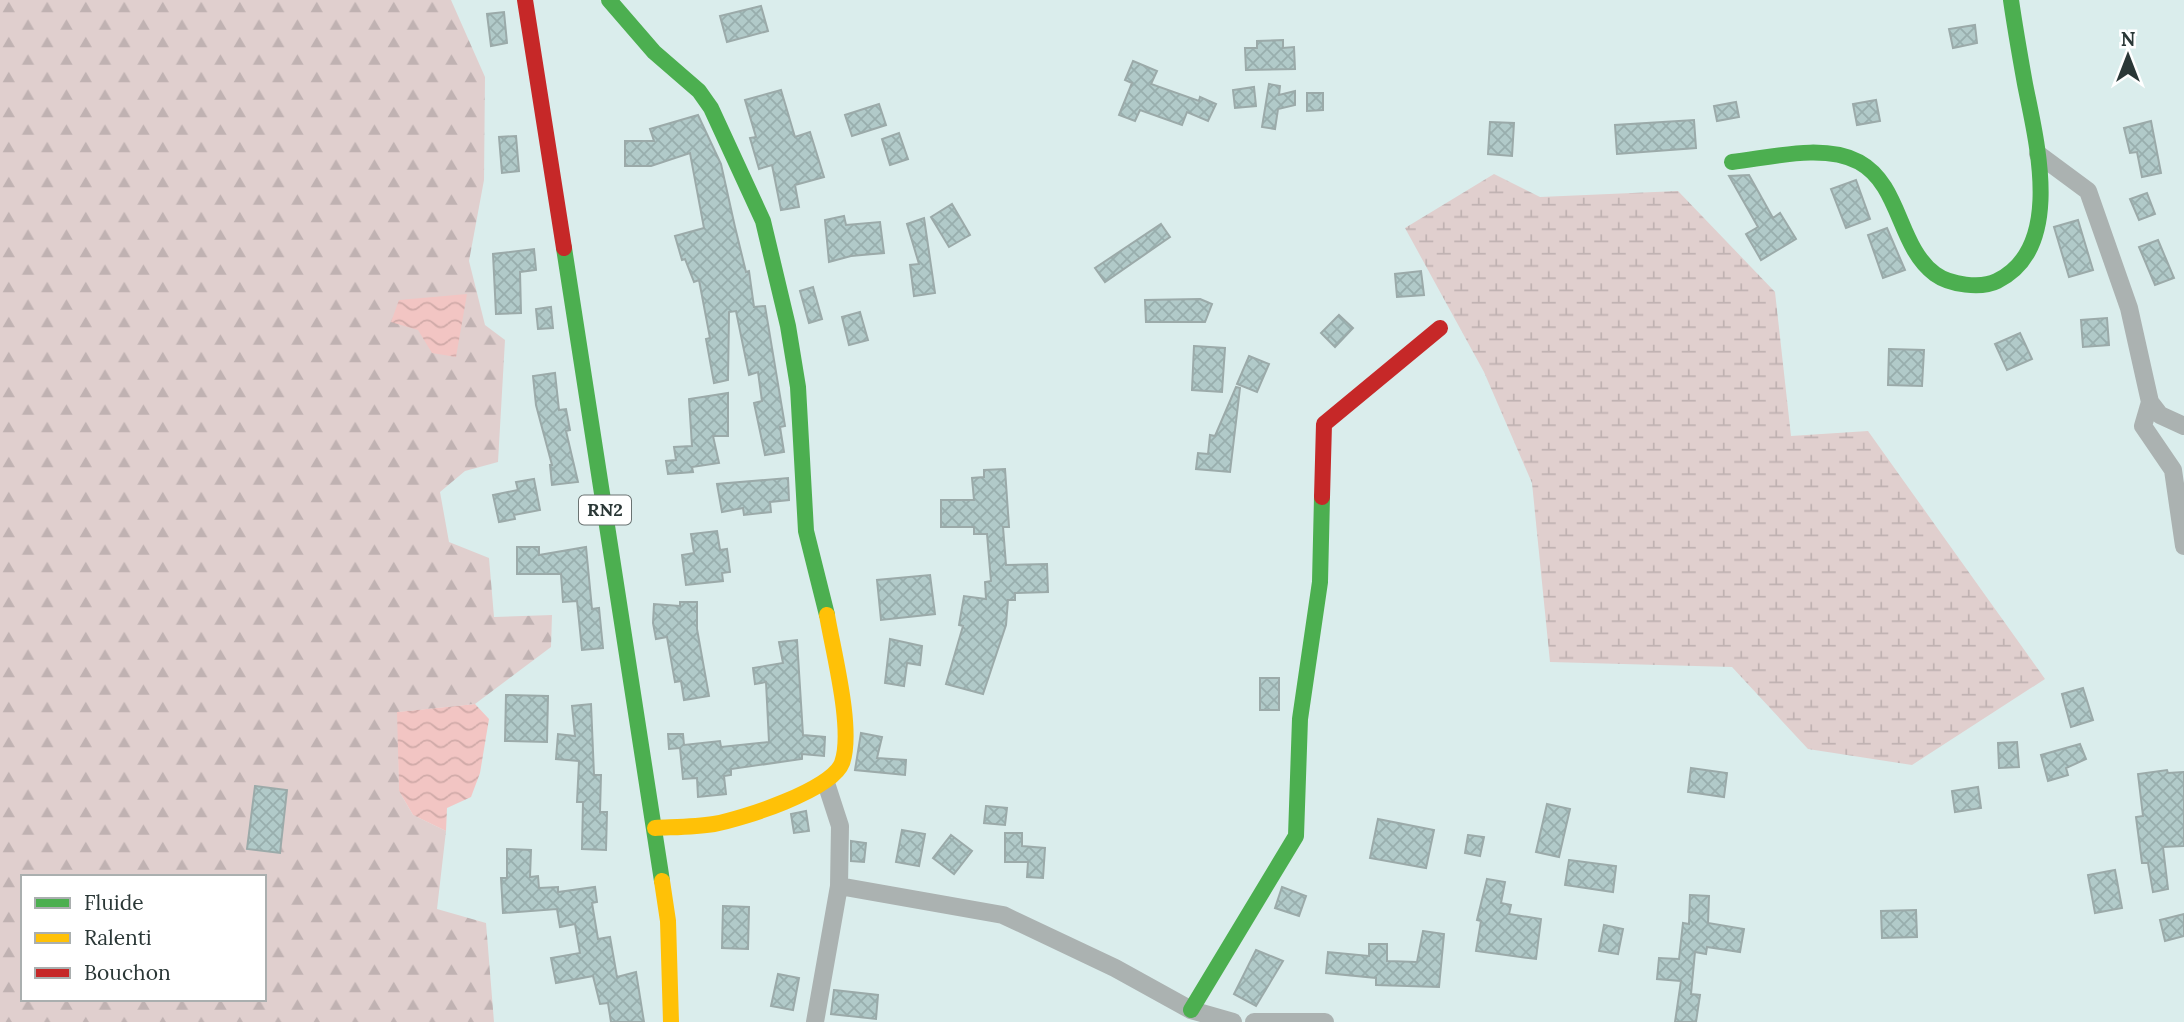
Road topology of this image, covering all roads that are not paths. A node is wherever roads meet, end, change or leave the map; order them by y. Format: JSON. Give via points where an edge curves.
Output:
{"nodes":[{"id":1,"x":525,"y":0,"type":"edge"},
{"id":2,"x":610,"y":0,"type":"edge"},
{"id":3,"x":2011,"y":0,"type":"edge"},
{"id":4,"x":2038,"y":155,"type":"junction"},
{"id":5,"x":1732,"y":162,"type":"dead end"},
{"id":6,"x":1440,"y":328,"type":"dead end"},
{"id":7,"x":2150,"y":402,"type":"junction"},
{"id":8,"x":2184,"y":426,"type":"edge"},
{"id":9,"x":2184,"y":546,"type":"edge"},
{"id":10,"x":826,"y":783,"type":"junction"},
{"id":11,"x":655,"y":828,"type":"junction"},
{"id":12,"x":839,"y":886,"type":"junction"},
{"id":13,"x":1191,"y":1010,"type":"junction"},
{"id":14,"x":671,"y":1022,"type":"edge"},
{"id":15,"x":815,"y":1022,"type":"edge"},
{"id":16,"x":1233,"y":1022,"type":"edge"},
{"id":17,"x":1254,"y":1022,"type":"edge"},
{"id":18,"x":1325,"y":1022,"type":"edge"}],
"edges":[{"from":1,"to":11,"type":"main road","number":"RN2"},
{"from":2,"to":10,"type":"main road","via":[[711,108],[763,221],[796,375],[806,531],[826,611],[846,731],[842,763]]},
{"from":3,"to":4,"type":"main road"},
{"from":4,"to":5,"type":"main road","via":[[2041,195],[2024,258],[2006,278],[1985,285],[1937,276],[1919,255],[1877,179],[1859,162],[1833,154]]},
{"from":4,"to":7,"type":"street","via":[[2088,191],[2095,206],[2129,309]]},
{"from":6,"to":13,"type":"main road","via":[[1324,424],[1320,582],[1300,719],[1296,836]]},
{"from":7,"to":8,"type":"street","via":[[2160,415]]},
{"from":7,"to":9,"type":"street","via":[[2143,426],[2173,470]]},
{"from":10,"to":11,"type":"main road","via":[[800,797],[715,824]]},
{"from":10,"to":12,"type":"street","via":[[840,826]]},
{"from":11,"to":14,"type":"main road","number":"RN2","via":[[668,921]]},
{"from":12,"to":13,"type":"street","via":[[1003,915]]},
{"from":12,"to":15,"type":"street"},
{"from":13,"to":16,"type":"street"},
{"from":17,"to":18,"type":"street"}]}
